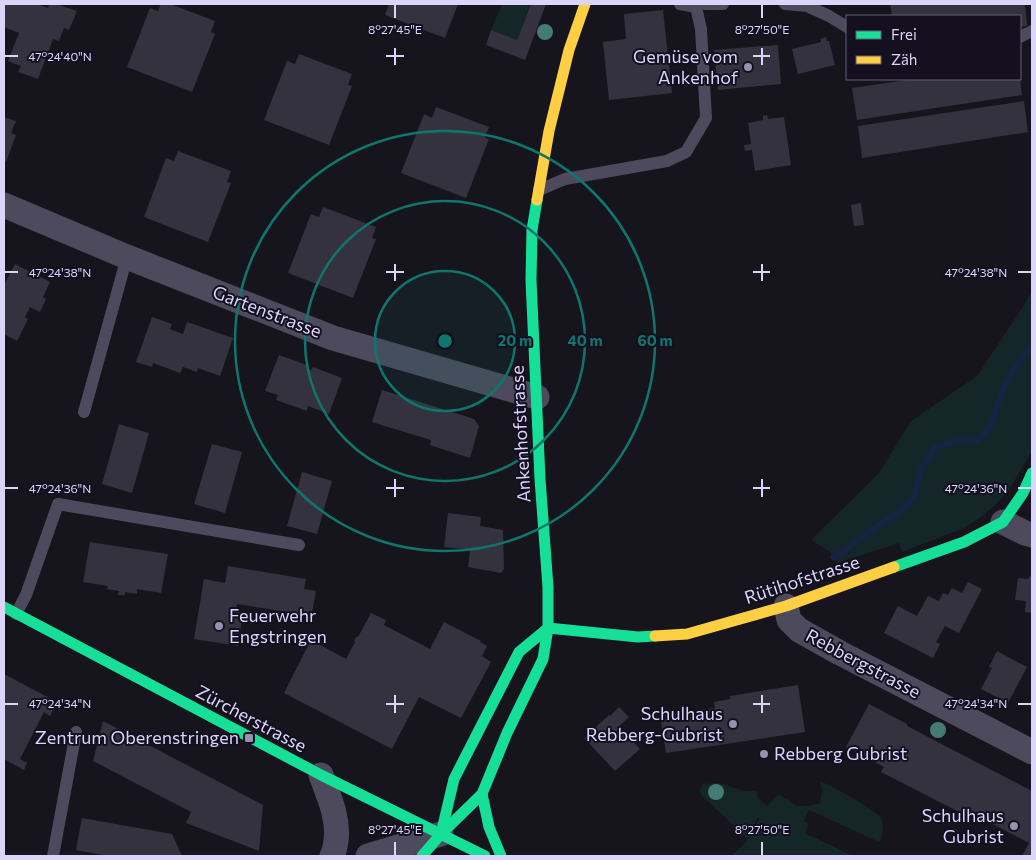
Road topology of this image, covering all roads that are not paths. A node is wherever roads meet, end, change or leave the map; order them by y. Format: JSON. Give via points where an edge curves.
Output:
{"nodes":[{"id":1,"x":585,"y":4,"type":"edge"},
{"id":2,"x":680,"y":4,"type":"edge"},
{"id":3,"x":723,"y":4,"type":"edge"},
{"id":4,"x":785,"y":4,"type":"edge"},
{"id":5,"x":701,"y":5,"type":"edge"},
{"id":6,"x":846,"y":26,"type":"edge"},
{"id":7,"x":539,"y":190,"type":"junction"},
{"id":8,"x":4,"y":206,"type":"edge"},
{"id":9,"x":127,"y":257,"type":"junction"},
{"id":10,"x":537,"y":397,"type":"junction"},
{"id":11,"x":84,"y":412,"type":"dead end"},
{"id":12,"x":1032,"y":473,"type":"edge"},
{"id":13,"x":1003,"y":522,"type":"junction"},
{"id":14,"x":1032,"y":535,"type":"edge"},
{"id":15,"x":299,"y":545,"type":"dead end"},
{"id":16,"x":786,"y":606,"type":"junction"},
{"id":17,"x":4,"y":607,"type":"edge"},
{"id":18,"x":16,"y":614,"type":"junction"},
{"id":19,"x":548,"y":628,"type":"junction"},
{"id":20,"x":76,"y":732,"type":"dead end"},
{"id":21,"x":1032,"y":752,"type":"edge"},
{"id":22,"x":321,"y":775,"type":"junction"},
{"id":23,"x":482,"y":794,"type":"junction"},
{"id":24,"x":440,"y":834,"type":"junction"},
{"id":25,"x":53,"y":856,"type":"edge"},
{"id":26,"x":332,"y":856,"type":"edge"},
{"id":27,"x":368,"y":856,"type":"edge"},
{"id":28,"x":422,"y":856,"type":"edge"},
{"id":29,"x":485,"y":856,"type":"edge"},
{"id":30,"x":502,"y":856,"type":"edge"}],
"edges":[{"from":1,"to":7,"type":"street","name":"Ankenhofstrasse","via":[[569,50],[549,131]]},
{"from":2,"to":5,"type":"lane"},
{"from":3,"to":5,"type":"lane"},
{"from":4,"to":6,"type":"lane","via":[[807,6]]},
{"from":5,"to":7,"type":"lane","via":[[706,118],[686,152],[667,161],[565,178]]},
{"from":7,"to":10,"type":"street","name":"Ankenhofstrasse","via":[[532,230],[531,280]]},
{"from":8,"to":9,"type":"street","name":"Gartenstrasse"},
{"from":9,"to":10,"type":"street","name":"Gartenstrasse","via":[[333,338]]},
{"from":9,"to":11,"type":"lane"},
{"from":10,"to":19,"type":"street","name":"Ankenhofstrasse"},
{"from":12,"to":13,"type":"street","name":"Rütihofstrasse"},
{"from":13,"to":14,"type":"street"},
{"from":13,"to":16,"type":"street","name":"Rütihofstrasse","via":[[964,542]]},
{"from":15,"to":18,"type":"lane","via":[[58,504],[26,595]]},
{"from":16,"to":19,"type":"street","name":"Rütihofstrasse","via":[[687,634],[638,637]]},
{"from":16,"to":21,"type":"street","name":"Rebbergstrasse","via":[[789,620],[798,630]]},
{"from":17,"to":18,"type":"street","name":"Zürcherstrasse"},
{"from":18,"to":22,"type":"street","name":"Zürcherstrasse"},
{"from":19,"to":23,"type":"street","via":[[543,659]]},
{"from":19,"to":24,"type":"street","via":[[519,652],[454,779]]},
{"from":20,"to":25,"type":"lane"},
{"from":22,"to":24,"type":"street","name":"Zürcherstrasse"},
{"from":22,"to":26,"type":"street","via":[[336,817]]},
{"from":23,"to":24,"type":"street"},
{"from":23,"to":30,"type":"street","via":[[489,828]]},
{"from":24,"to":27,"type":"street"},
{"from":24,"to":28,"type":"street"},
{"from":24,"to":29,"type":"street","name":"Zürcherstrasse"}]}
